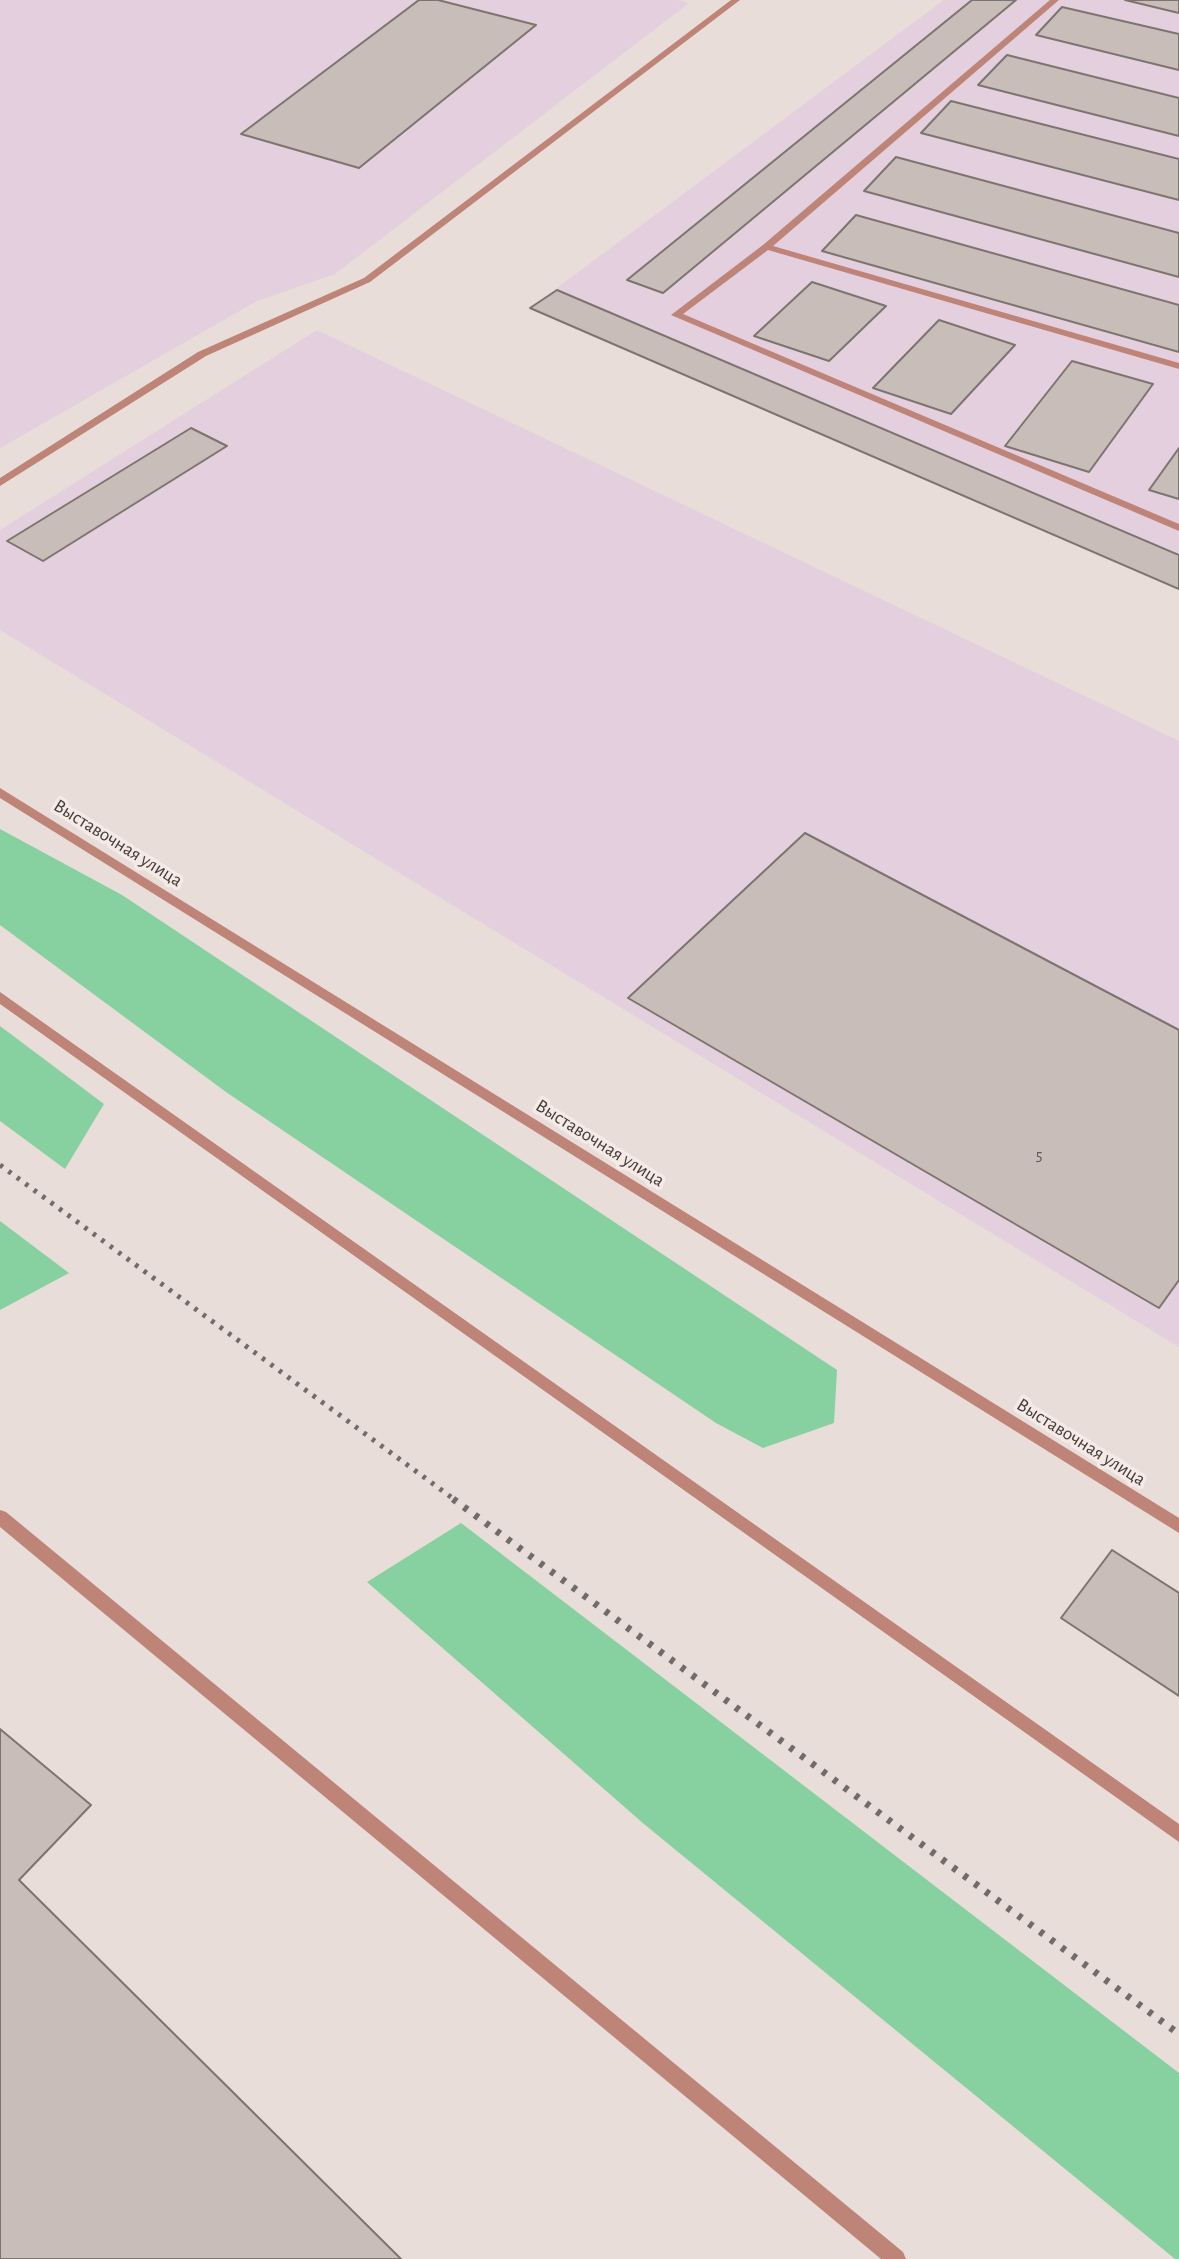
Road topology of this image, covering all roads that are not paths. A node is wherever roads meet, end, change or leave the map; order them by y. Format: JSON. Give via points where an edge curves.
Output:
{"nodes":[{"id":1,"x":736,"y":0,"type":"edge"},
{"id":2,"x":1055,"y":0,"type":"edge"},
{"id":3,"x":766,"y":247,"type":"junction"},
{"id":4,"x":1179,"y":366,"type":"edge"},
{"id":5,"x":0,"y":483,"type":"edge"},
{"id":6,"x":1179,"y":528,"type":"edge"},
{"id":7,"x":0,"y":792,"type":"edge"},
{"id":8,"x":0,"y":997,"type":"edge"},
{"id":9,"x":0,"y":1517,"type":"edge"},
{"id":10,"x":1179,"y":1526,"type":"edge"},
{"id":11,"x":1179,"y":1834,"type":"edge"},
{"id":12,"x":896,"y":2259,"type":"edge"}],
"edges":[{"from":1,"to":5,"type":"street","via":[[367,279],[202,354]]},
{"from":2,"to":3,"type":"street"},
{"from":3,"to":4,"type":"street"},
{"from":3,"to":6,"type":"street","via":[[676,315]]},
{"from":7,"to":10,"type":"street","name":"Выставочная улица"},
{"from":8,"to":11,"type":"street"},
{"from":9,"to":12,"type":"street"}]}
